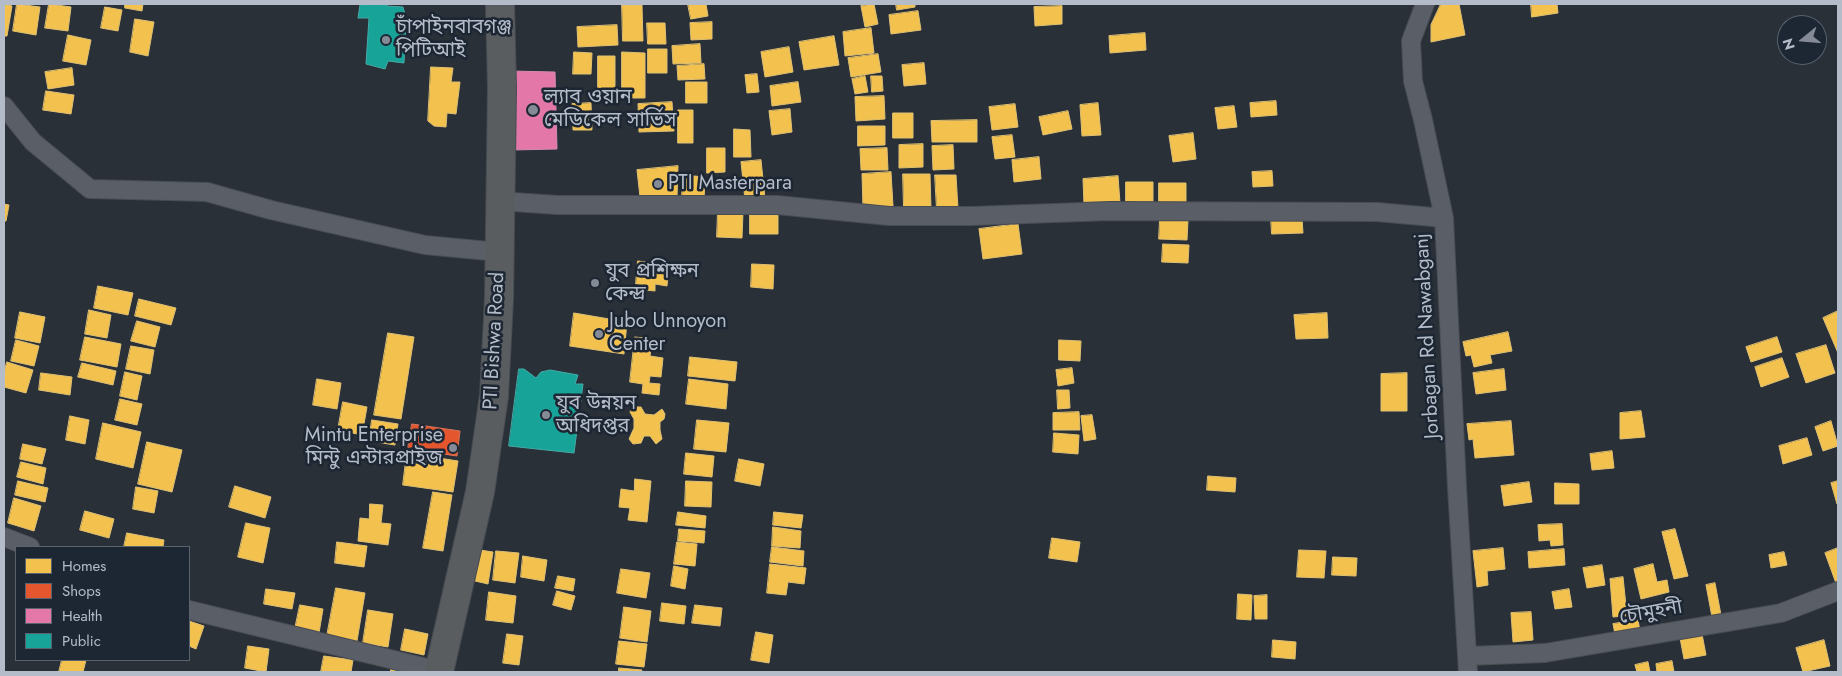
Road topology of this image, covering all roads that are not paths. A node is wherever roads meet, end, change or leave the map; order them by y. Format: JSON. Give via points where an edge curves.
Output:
{"nodes":[{"id":1,"x":500,"y":4,"type":"edge"},
{"id":2,"x":1425,"y":4,"type":"edge"},
{"id":3,"x":4,"y":106,"type":"edge"},
{"id":4,"x":499,"y":202,"type":"junction"},
{"id":5,"x":1444,"y":218,"type":"junction"},
{"id":6,"x":499,"y":252,"type":"junction"},
{"id":7,"x":4,"y":537,"type":"edge"},
{"id":8,"x":27,"y":546,"type":"edge"},
{"id":9,"x":1838,"y":591,"type":"edge"},
{"id":10,"x":190,"y":610,"type":"edge"},
{"id":11,"x":1468,"y":664,"type":"edge"},
{"id":12,"x":439,"y":672,"type":"edge"}],
"edges":[{"from":1,"to":4,"type":"highway","name":"PTI Bishwa Road"},
{"from":2,"to":5,"type":"street","name":"Jorbagan Rd Nawabganj","via":[[1411,41],[1412,81]]},
{"from":3,"to":6,"type":"street","via":[[33,142],[90,189],[207,192],[425,245]]},
{"from":4,"to":5,"type":"street","via":[[777,205],[889,216],[1110,211],[1377,212]]},
{"from":4,"to":6,"type":"highway","name":"PTI Bishwa Road"},
{"from":5,"to":11,"type":"street","name":"Jorbagan Rd Nawabganj"},
{"from":6,"to":12,"type":"highway","name":"PTI Bishwa Road","via":[[494,396],[480,492]]},
{"from":7,"to":8,"type":"street"},
{"from":9,"to":11,"type":"street","name":"চৌমুহনী","via":[[1781,613]]},
{"from":10,"to":12,"type":"street"}]}
